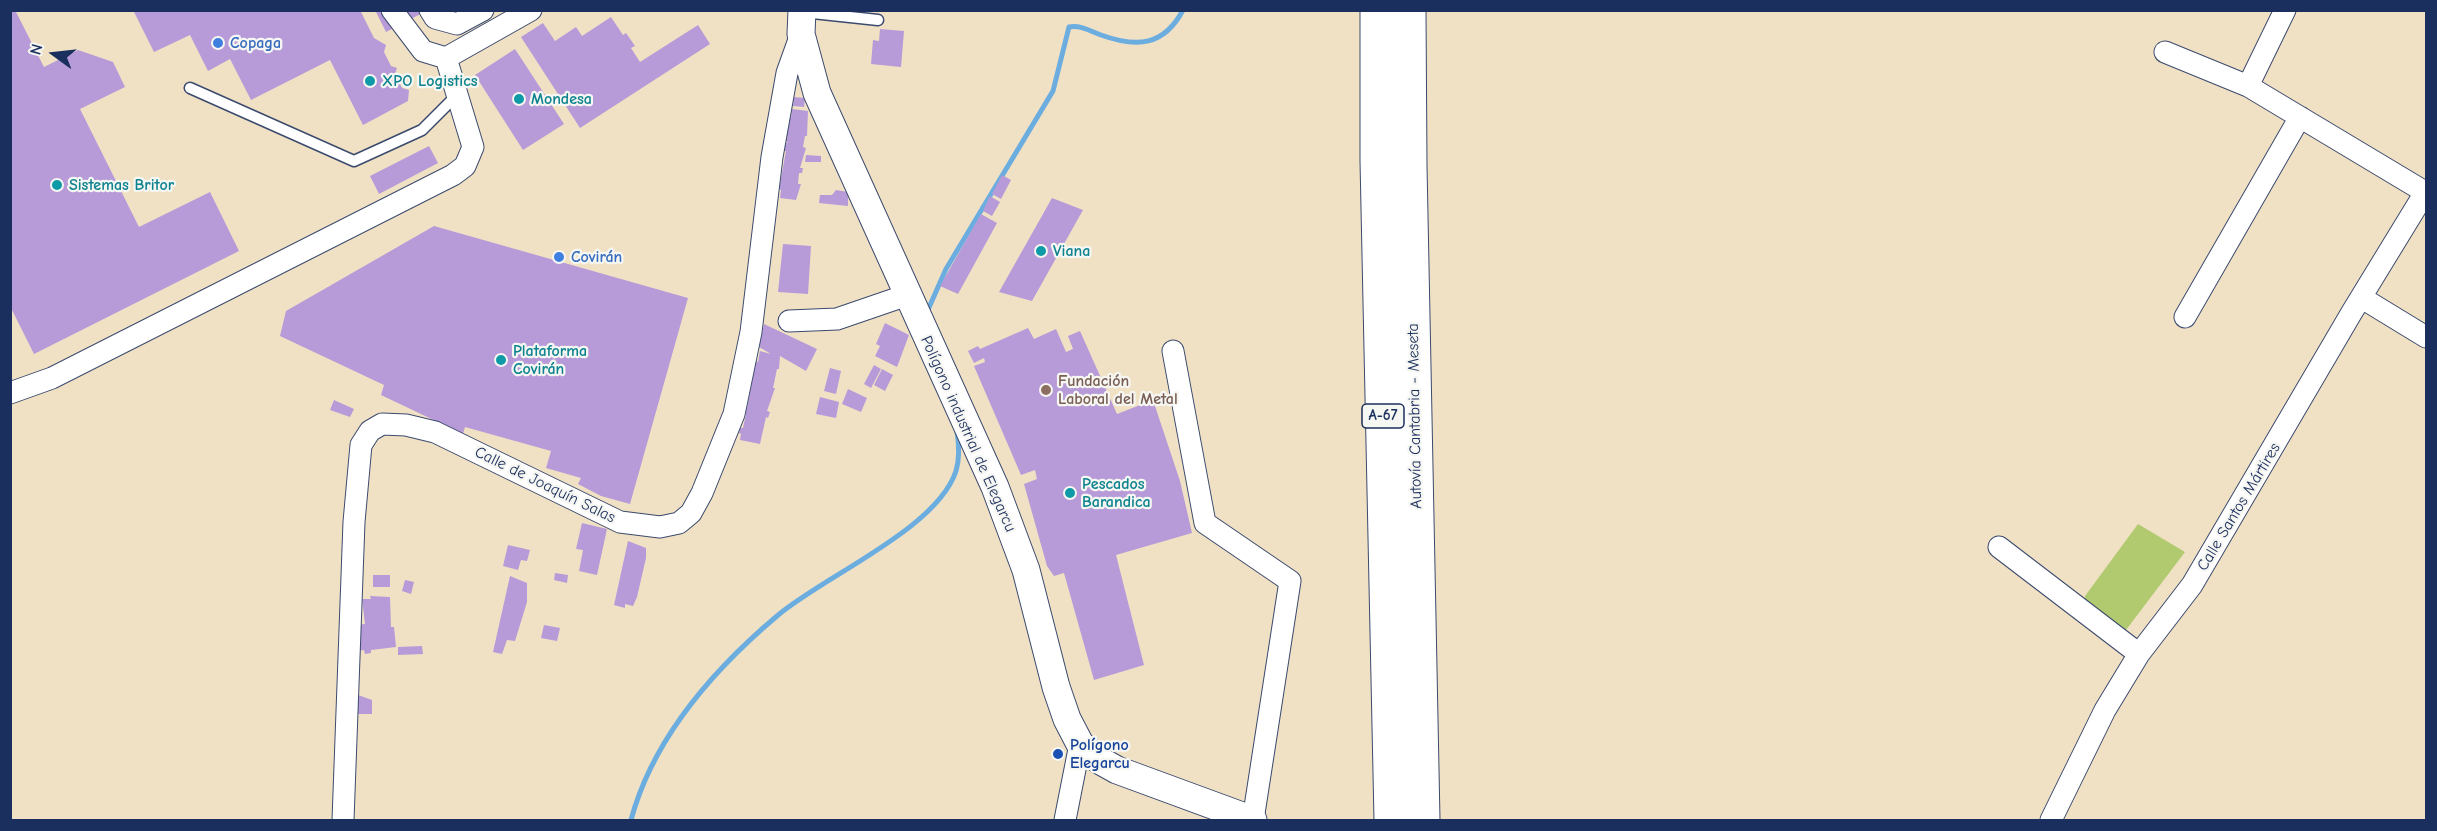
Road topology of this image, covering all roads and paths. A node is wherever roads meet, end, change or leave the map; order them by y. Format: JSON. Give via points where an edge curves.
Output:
{"nodes":[{"id":1,"x":392,"y":10,"type":"edge"},
{"id":2,"x":430,"y":10,"type":"edge"},
{"id":3,"x":483,"y":10,"type":"edge"},
{"id":4,"x":531,"y":10,"type":"edge"},
{"id":5,"x":1377,"y":10,"type":"edge"},
{"id":6,"x":2285,"y":10,"type":"edge"},
{"id":7,"x":1410,"y":16,"type":"edge"},
{"id":8,"x":802,"y":19,"type":"edge"},
{"id":9,"x":878,"y":20,"type":"dead end"},
{"id":10,"x":2165,"y":52,"type":"dead end"},
{"id":11,"x":446,"y":58,"type":"junction"},
{"id":12,"x":2248,"y":86,"type":"junction"},
{"id":13,"x":190,"y":88,"type":"dead end"},
{"id":14,"x":458,"y":94,"type":"junction"},
{"id":15,"x":2301,"y":117,"type":"junction"},
{"id":16,"x":2426,"y":191,"type":"edge"},
{"id":17,"x":907,"y":295,"type":"junction"},
{"id":18,"x":2362,"y":298,"type":"junction"},
{"id":19,"x":2185,"y":317,"type":"dead end"},
{"id":20,"x":789,"y":321,"type":"dead end"},
{"id":21,"x":2427,"y":337,"type":"edge"},
{"id":22,"x":1173,"y":351,"type":"dead end"},
{"id":23,"x":10,"y":393,"type":"edge"},
{"id":24,"x":1999,"y":547,"type":"dead end"},
{"id":25,"x":2139,"y":654,"type":"junction"},
{"id":26,"x":1080,"y":744,"type":"junction"},
{"id":27,"x":344,"y":820,"type":"edge"},
{"id":28,"x":1065,"y":820,"type":"edge"},
{"id":29,"x":1253,"y":820,"type":"edge"},
{"id":30,"x":1391,"y":820,"type":"edge"},
{"id":31,"x":1423,"y":820,"type":"edge"},
{"id":32,"x":2051,"y":820,"type":"edge"}],
"edges":[{"from":1,"to":11,"type":"street","via":[[423,51]]},
{"from":2,"to":3,"type":"street","via":[[435,18],[457,24]]},
{"from":4,"to":11,"type":"street"},
{"from":5,"to":30,"type":"highway","name":"Autovía Cantabria - Meseta","number":"A-67"},
{"from":6,"to":12,"type":"street"},
{"from":7,"to":31,"type":"highway","name":"Autovía Cantabria - Meseta","number":"A-67"},
{"from":8,"to":9,"type":"lane"},
{"from":8,"to":17,"type":"street","via":[[817,93]]},
{"from":8,"to":27,"type":"street","name":"Calle de Joaquín Salas","via":[[787,73],[772,157],[751,332],[734,414],[691,513],[679,523],[660,527],[620,522],[435,432],[406,425],[382,424],[370,431],[361,445],[354,522]]},
{"from":10,"to":12,"type":"street"},
{"from":11,"to":14,"type":"street"},
{"from":12,"to":15,"type":"street"},
{"from":13,"to":14,"type":"lane","via":[[354,161],[422,130]]},
{"from":14,"to":23,"type":"street","via":[[473,147],[465,166],[453,175],[52,378]]},
{"from":15,"to":16,"type":"street"},
{"from":15,"to":19,"type":"street"},
{"from":16,"to":18,"type":"street","name":"Calle Santos Mártires"},
{"from":17,"to":20,"type":"street","via":[[837,319]]},
{"from":17,"to":26,"type":"street","name":"Polígono industrial de Elegarcu","via":[[995,488],[1026,570],[1056,687]]},
{"from":18,"to":21,"type":"street"},
{"from":18,"to":25,"type":"street","name":"Calle Santos Mártires","via":[[2192,585]]},
{"from":22,"to":29,"type":"street","name":"Polígono industrial de Elegarcu","via":[[1205,523],[1290,581]]},
{"from":24,"to":25,"type":"street"},
{"from":25,"to":32,"type":"street","name":"Calle Santos Mártires","via":[[2104,710]]},
{"from":26,"to":28,"type":"street"},
{"from":26,"to":29,"type":"street","name":"Polígono industrial de Elegarcu","via":[[1118,770]]}]}
